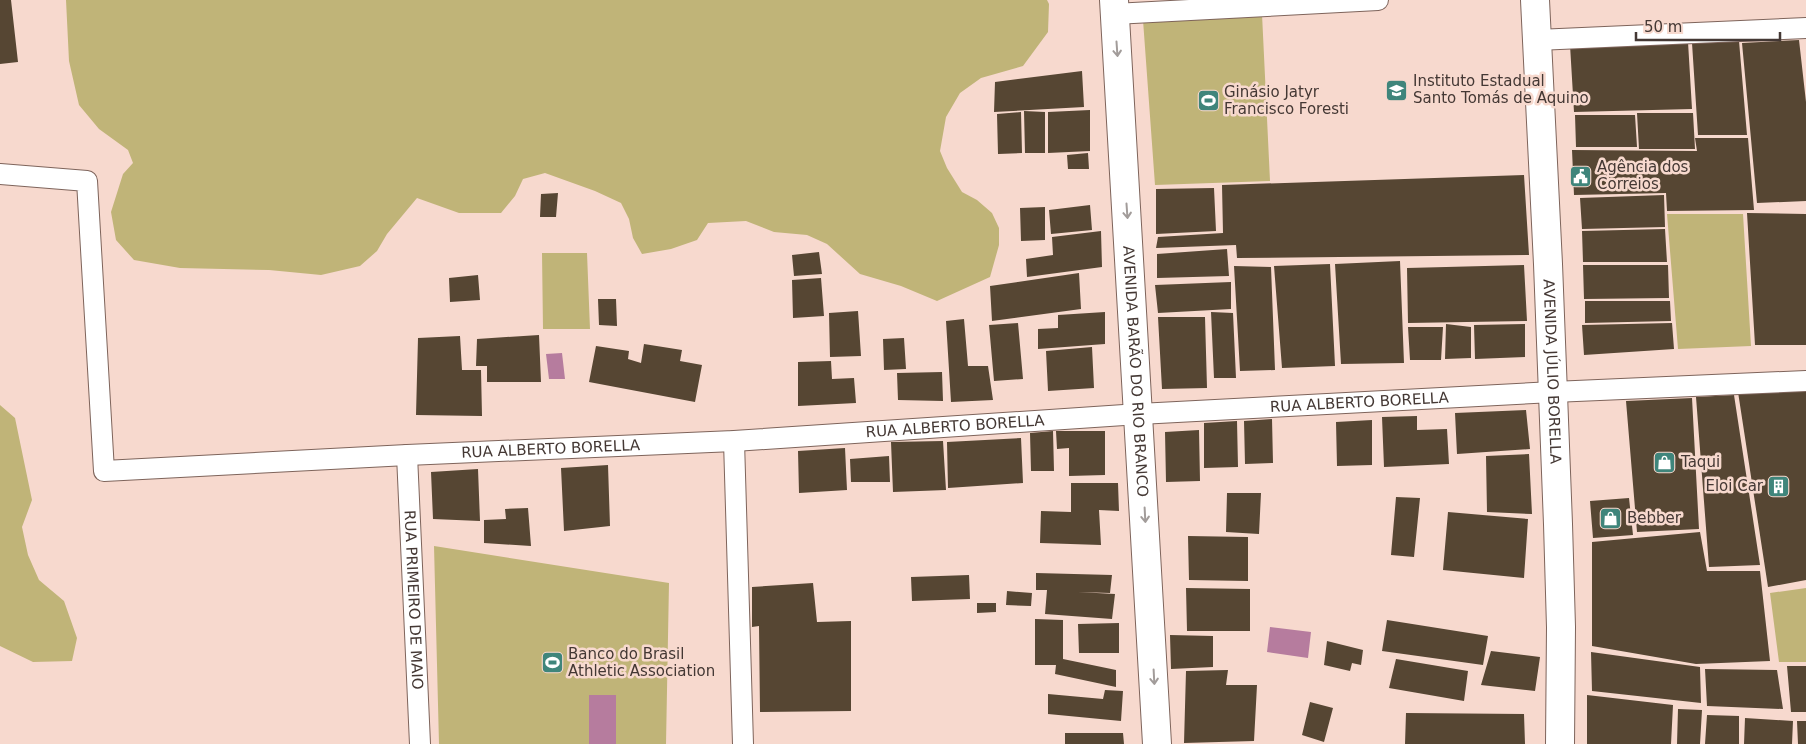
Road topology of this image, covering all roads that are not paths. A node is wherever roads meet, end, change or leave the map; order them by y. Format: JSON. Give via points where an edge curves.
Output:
{"nodes":[{"id":1,"x":1378,"y":0,"type":"edge"},
{"id":2,"x":1535,"y":0,"type":"edge"},
{"id":3,"x":1114,"y":7,"type":"edge"},
{"id":4,"x":1806,"y":28,"type":"edge"},
{"id":5,"x":1537,"y":40,"type":"junction"},
{"id":6,"x":0,"y":174,"type":"edge"},
{"id":7,"x":1806,"y":381,"type":"edge"},
{"id":8,"x":1553,"y":392,"type":"junction"},
{"id":9,"x":1139,"y":414,"type":"junction"},
{"id":10,"x":734,"y":442,"type":"junction"},
{"id":11,"x":407,"y":456,"type":"junction"},
{"id":12,"x":420,"y":744,"type":"edge"},
{"id":13,"x":743,"y":744,"type":"edge"},
{"id":14,"x":1157,"y":744,"type":"edge"},
{"id":15,"x":1560,"y":744,"type":"edge"}],
"edges":[{"from":1,"to":3,"type":"street"},
{"from":2,"to":5,"type":"main road","name":"AVENIDA JÚLIO BORELLA"},
{"from":3,"to":9,"type":"main road","name":"AVENIDA BARÃO DO RIO BRANCO","one_way":true},
{"from":4,"to":5,"type":"street"},
{"from":5,"to":8,"type":"main road","name":"AVENIDA JÚLIO BORELLA"},
{"from":6,"to":11,"type":"street","name":"RUA ALBERTO BORELLA","via":[[88,180],[104,471]]},
{"from":7,"to":8,"type":"street","name":"RUA ALBERTO BORELLA"},
{"from":8,"to":9,"type":"street","name":"RUA ALBERTO BORELLA"},
{"from":8,"to":15,"type":"main road","name":"AVENIDA JÚLIO BORELLA","via":[[1561,627]]},
{"from":9,"to":10,"type":"street","name":"RUA ALBERTO BORELLA"},
{"from":9,"to":14,"type":"main road","name":"AVENIDA BARÃO DO RIO BRANCO","one_way":true},
{"from":10,"to":11,"type":"street","name":"RUA ALBERTO BORELLA"},
{"from":10,"to":13,"type":"street"},
{"from":11,"to":12,"type":"street","name":"RUA PRIMEIRO DE MAIO"}]}
